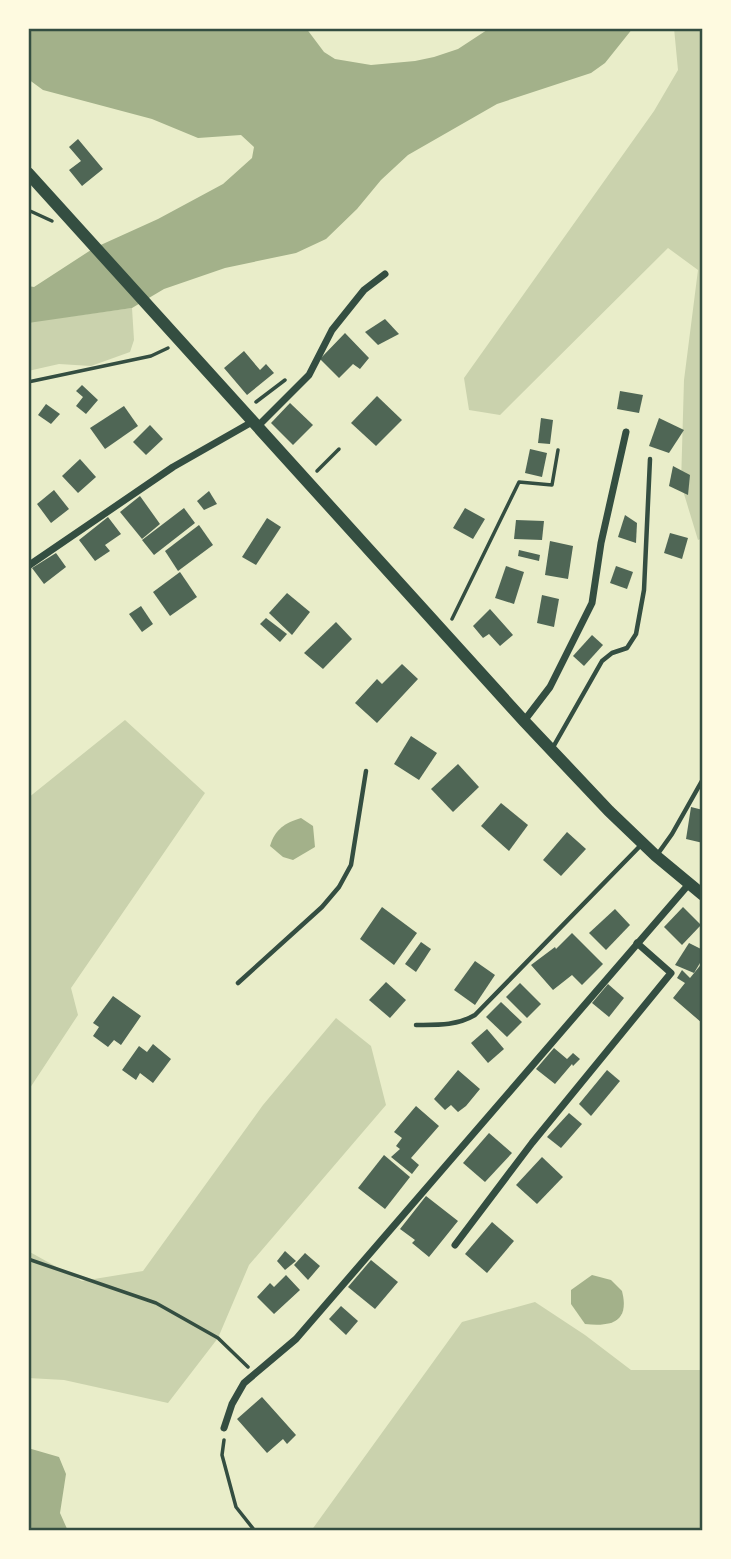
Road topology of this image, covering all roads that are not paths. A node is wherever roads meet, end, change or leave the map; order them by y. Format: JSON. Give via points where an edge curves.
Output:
{"nodes":[{"id":1,"x":28,"y":173,"type":"edge"},
{"id":2,"x":385,"y":274,"type":"dead end"},
{"id":3,"x":255,"y":424,"type":"junction"},
{"id":4,"x":626,"y":432,"type":"dead end"},
{"id":5,"x":650,"y":459,"type":"dead end"},
{"id":6,"x":28,"y":566,"type":"edge"},
{"id":7,"x":524,"y":721,"type":"junction"},
{"id":8,"x":551,"y":750,"type":"junction"},
{"id":9,"x":366,"y":771,"type":"dead end"},
{"id":10,"x":703,"y":779,"type":"edge"},
{"id":11,"x":643,"y":843,"type":"junction"},
{"id":12,"x":656,"y":856,"type":"junction"},
{"id":13,"x":689,"y":884,"type":"junction"},
{"id":14,"x":703,"y":895,"type":"edge"},
{"id":15,"x":637,"y":943,"type":"junction"},
{"id":16,"x":239,"y":983,"type":"dead end"},
{"id":17,"x":416,"y":1026,"type":"dead end"},
{"id":18,"x":455,"y":1245,"type":"dead end"},
{"id":19,"x":225,"y":1428,"type":"road end"}],
"edges":[{"from":1,"to":3,"type":"main road"},
{"from":2,"to":3,"type":"street","via":[[364,290],[332,330],[309,375]]},
{"from":3,"to":6,"type":"street","via":[[173,467]]},
{"from":3,"to":7,"type":"main road"},
{"from":4,"to":7,"type":"street","via":[[592,603],[551,687]]},
{"from":5,"to":8,"type":"lane","via":[[644,590],[636,634],[627,648],[602,661]]},
{"from":7,"to":8,"type":"main road"},
{"from":8,"to":11,"type":"main road"},
{"from":9,"to":16,"type":"lane","via":[[351,865],[339,887]]},
{"from":10,"to":12,"type":"lane"},
{"from":11,"to":12,"type":"main road"},
{"from":11,"to":17,"type":"lane","via":[[475,1015],[462,1023]]},
{"from":12,"to":13,"type":"main road"},
{"from":13,"to":14,"type":"main road"},
{"from":13,"to":15,"type":"street"},
{"from":15,"to":18,"type":"street","via":[[671,973]]},
{"from":15,"to":19,"type":"street","via":[[296,1339],[237,1393]]}]}
